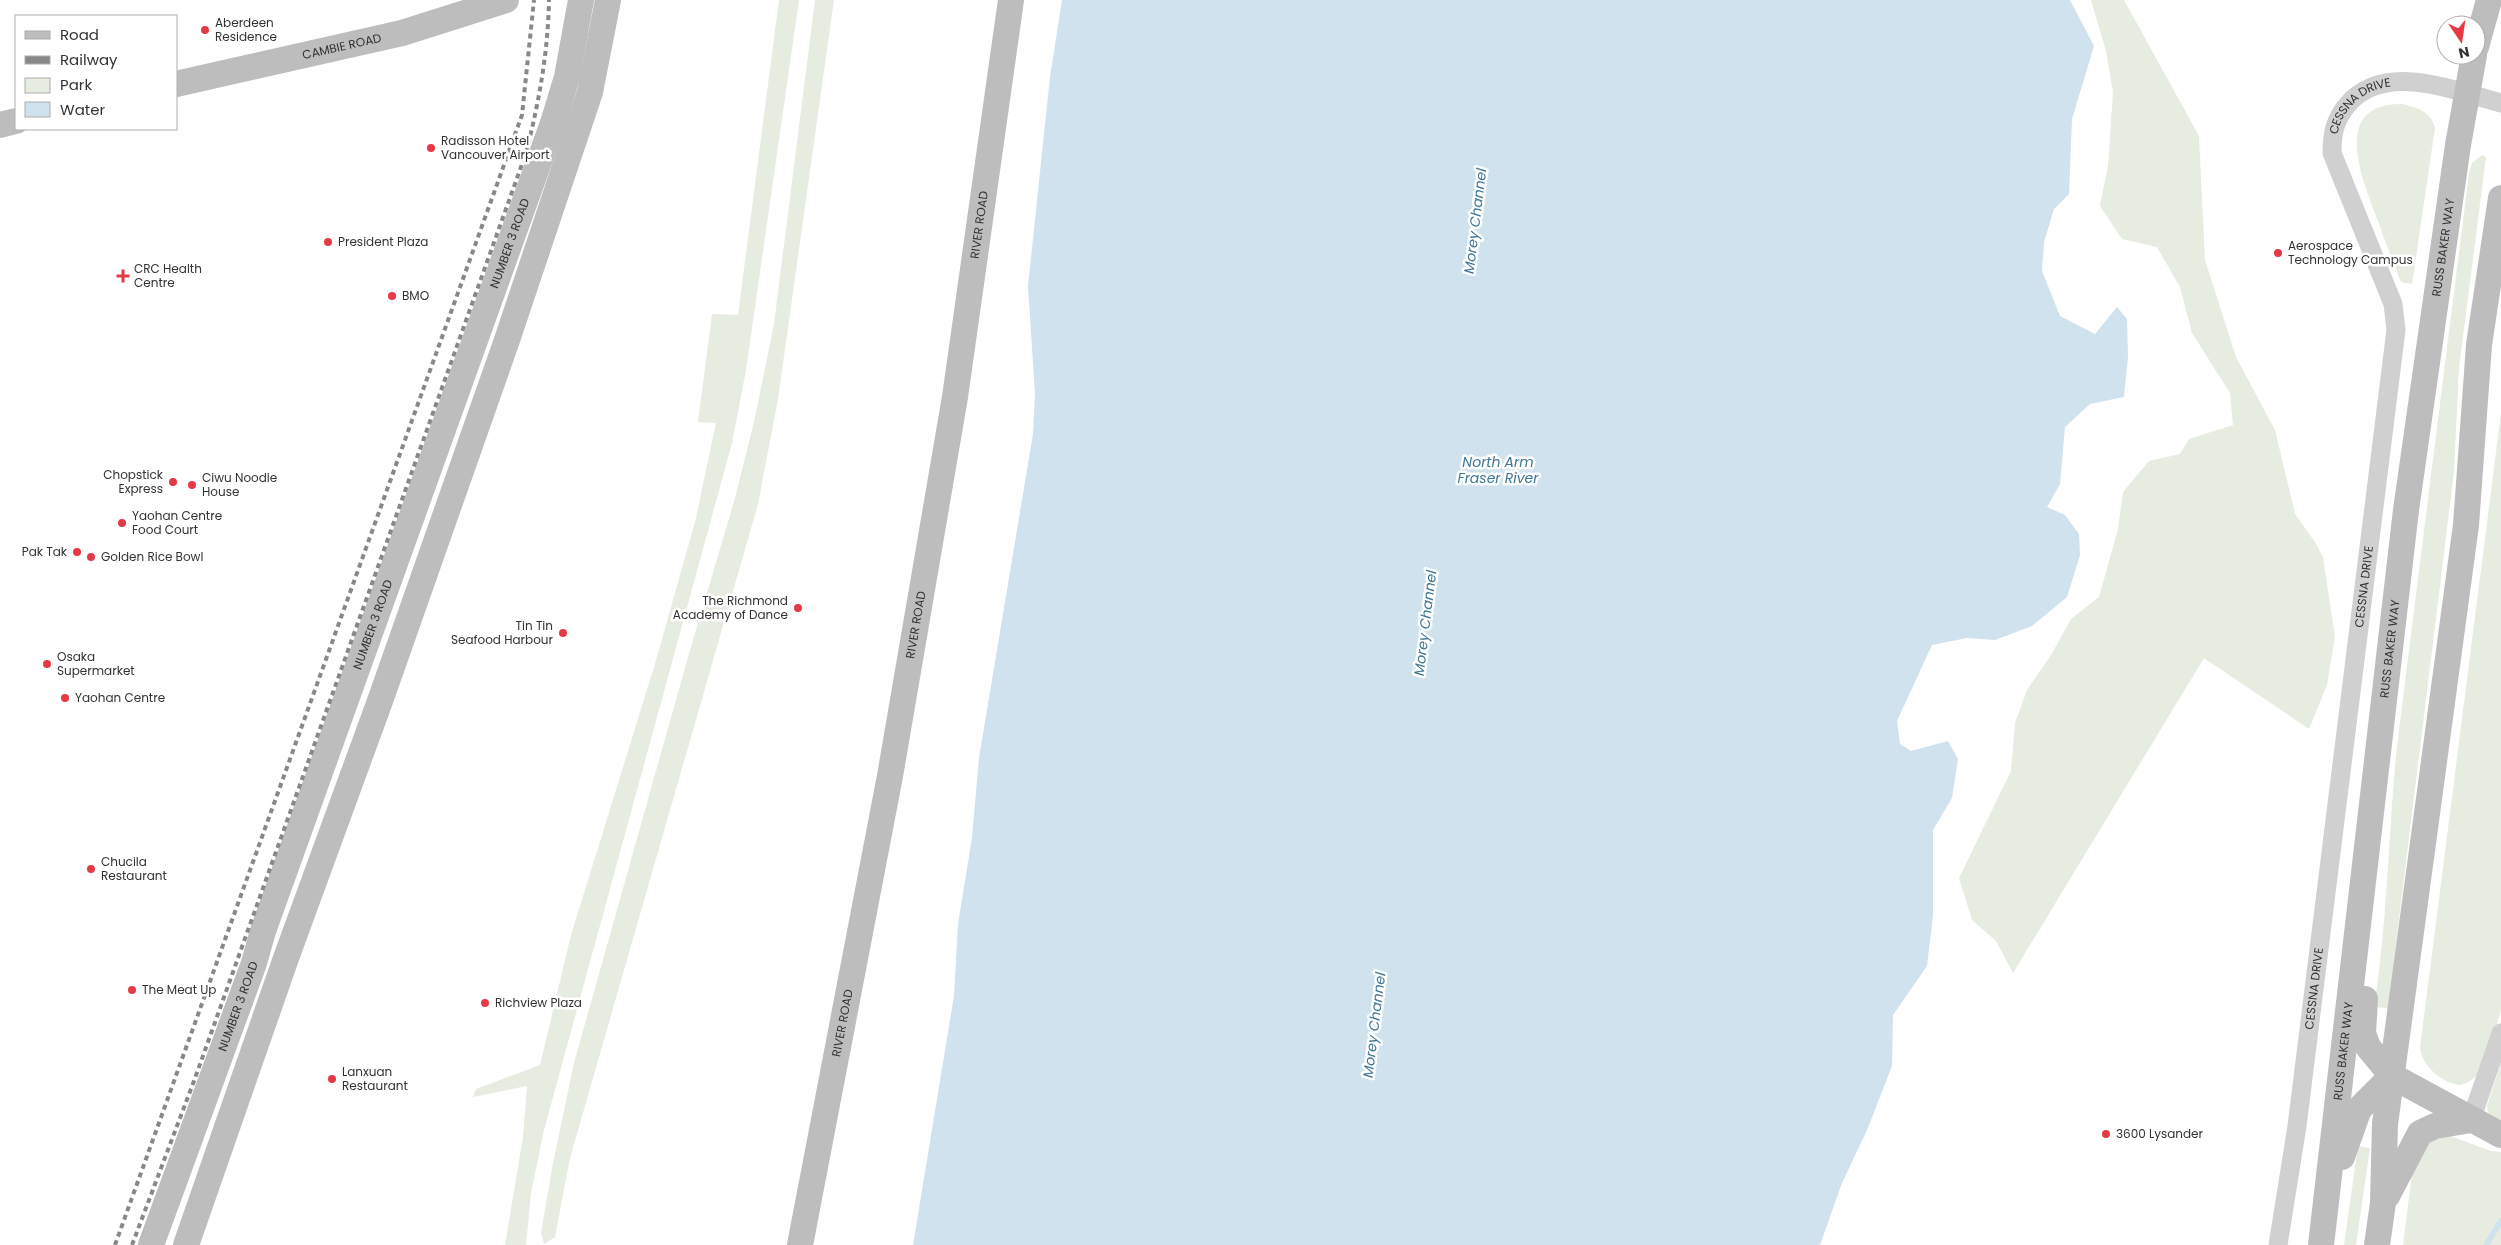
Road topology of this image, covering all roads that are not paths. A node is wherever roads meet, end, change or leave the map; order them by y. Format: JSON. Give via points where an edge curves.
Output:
{"nodes":[{"id":1,"x":506,"y":0,"type":"edge"},
{"id":2,"x":581,"y":0,"type":"edge"},
{"id":3,"x":608,"y":0,"type":"edge"},
{"id":4,"x":1011,"y":0,"type":"edge"},
{"id":5,"x":2489,"y":0,"type":"edge"},
{"id":6,"x":2485,"y":15,"type":"edge"},
{"id":7,"x":2472,"y":65,"type":"edge"},
{"id":8,"x":178,"y":84,"type":"edge"},
{"id":9,"x":2467,"y":94,"type":"junction"},
{"id":10,"x":2501,"y":104,"type":"edge"},
{"id":11,"x":15,"y":121,"type":"edge"},
{"id":12,"x":0,"y":125,"type":"edge"},
{"id":13,"x":2501,"y":198,"type":"edge"},
{"id":14,"x":361,"y":655,"type":"junction"},
{"id":15,"x":393,"y":665,"type":"junction"},
{"id":16,"x":2375,"y":797,"type":"junction"},
{"id":17,"x":286,"y":958,"type":"junction"},
{"id":18,"x":254,"y":963,"type":"junction"},
{"id":19,"x":2501,"y":1033,"type":"edge"},
{"id":20,"x":2392,"y":1076,"type":"junction"},
{"id":21,"x":2471,"y":1120,"type":"junction"},
{"id":22,"x":2501,"y":1135,"type":"edge"},
{"id":23,"x":2329,"y":1186,"type":"junction"},
{"id":24,"x":2383,"y":1203,"type":"junction"},
{"id":25,"x":152,"y":1245,"type":"edge"},
{"id":26,"x":186,"y":1245,"type":"edge"},
{"id":27,"x":800,"y":1245,"type":"edge"},
{"id":28,"x":2278,"y":1245,"type":"edge"},
{"id":29,"x":2321,"y":1245,"type":"edge"},
{"id":30,"x":2377,"y":1245,"type":"edge"}],
"edges":[{"from":1,"to":8,"type":"main road","name":"CAMBIE ROAD","via":[[402,32]]},
{"from":2,"to":14,"type":"main road","name":"NUMBER 3 ROAD","via":[[567,76],[553,123]]},
{"from":3,"to":15,"type":"main road","via":[[590,92]]},
{"from":4,"to":27,"type":"main road","name":"RIVER ROAD","via":[[945,455],[890,776]]},
{"from":5,"to":6,"type":"main road"},
{"from":7,"to":9,"type":"main road","name":"RUSS BAKER WAY"},
{"from":9,"to":10,"type":"street","name":"CESSNA DRIVE"},
{"from":9,"to":16,"type":"main road","name":"RUSS BAKER WAY","via":[[2406,510]]},
{"from":9,"to":28,"type":"street","name":"CESSNA DRIVE","via":[[2400,81],[2374,85],[2355,96],[2340,113],[2332,133],[2332,153],[2393,304],[2396,330],[2297,1126]]},
{"from":11,"to":12,"type":"main road"},
{"from":13,"to":20,"type":"main road","via":[[2480,345],[2466,525]]},
{"from":14,"to":15,"type":"main road"},
{"from":14,"to":18,"type":"main road","name":"NUMBER 3 ROAD"},
{"from":15,"to":17,"type":"main road"},
{"from":16,"to":20,"type":"main road","via":[[2380,857],[2363,1032],[2368,1047]]},
{"from":16,"to":23,"type":"main road","name":"RUSS BAKER WAY"},
{"from":17,"to":18,"type":"main road"},
{"from":17,"to":26,"type":"main road"},
{"from":18,"to":25,"type":"main road","name":"NUMBER 3 ROAD"},
{"from":19,"to":21,"type":"street"},
{"from":20,"to":21,"type":"main road"},
{"from":20,"to":23,"type":"main road","via":[[2360,1109]]},
{"from":20,"to":24,"type":"main road","via":[[2385,1124]]},
{"from":21,"to":22,"type":"main road"},
{"from":21,"to":24,"type":"main road","via":[[2435,1126],[2420,1133]]},
{"from":23,"to":29,"type":"main road","name":"RUSS BAKER WAY"},
{"from":24,"to":30,"type":"main road"}]}
